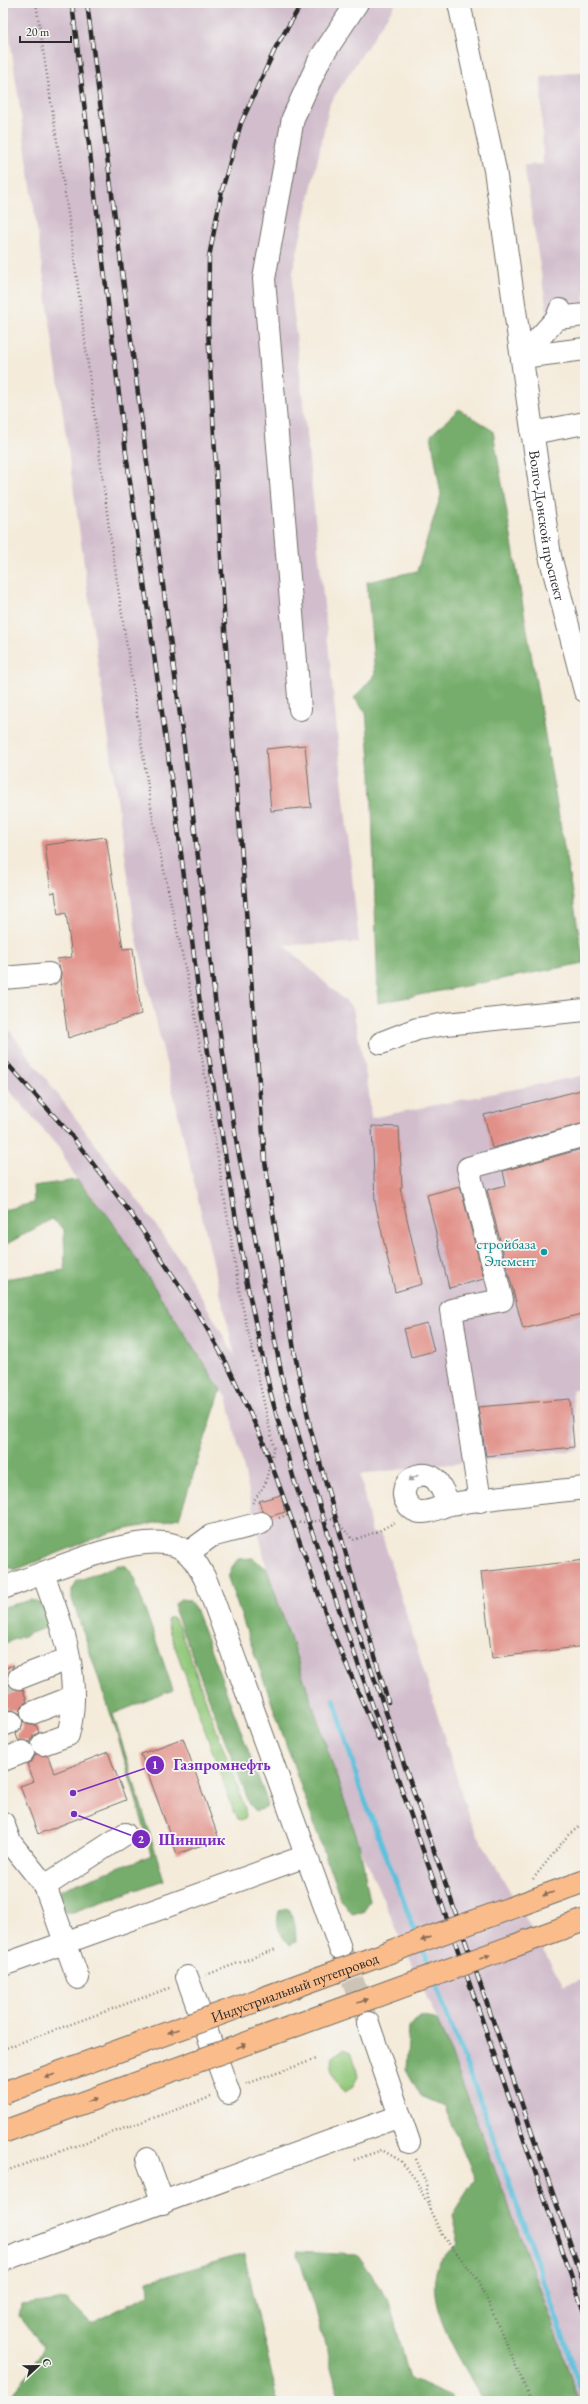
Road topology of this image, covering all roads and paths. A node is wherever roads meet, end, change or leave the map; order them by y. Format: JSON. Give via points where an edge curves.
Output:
{"nodes":[{"id":1,"x":36,"y":3,"type":"edge"},
{"id":2,"x":357,"y":3,"type":"edge"},
{"id":3,"x":459,"y":3,"type":"edge"},
{"id":4,"x":585,"y":315,"type":"edge"},
{"id":5,"x":585,"y":349,"type":"edge"},
{"id":6,"x":522,"y":357,"type":"junction"},
{"id":7,"x":585,"y":423,"type":"edge"},
{"id":8,"x":532,"y":432,"type":"junction"},
{"id":9,"x":581,"y":657,"type":"edge"},
{"id":10,"x":585,"y":691,"type":"edge"},
{"id":11,"x":300,"y":709,"type":"dead end"},
{"id":12,"x":49,"y":974,"type":"dead end"},
{"id":13,"x":3,"y":978,"type":"edge"},
{"id":14,"x":585,"y":1010,"type":"edge"},
{"id":15,"x":381,"y":1043,"type":"dead end"},
{"id":16,"x":585,"y":1135,"type":"edge"},
{"id":17,"x":585,"y":1488,"type":"edge"},
{"id":18,"x":480,"y":1501,"type":"junction"},
{"id":19,"x":450,"y":1504,"type":"junction"},
{"id":20,"x":415,"y":1511,"type":"junction"},
{"id":21,"x":252,"y":1526,"type":"junction"},
{"id":22,"x":188,"y":1553,"type":"junction"},
{"id":23,"x":43,"y":1574,"type":"junction"},
{"id":24,"x":3,"y":1588,"type":"edge"},
{"id":25,"x":68,"y":1659,"type":"junction"},
{"id":26,"x":19,"y":1678,"type":"tunnel mouth"},
{"id":27,"x":73,"y":1697,"type":"junction"},
{"id":28,"x":32,"y":1714,"type":"dead end"},
{"id":29,"x":44,"y":1744,"type":"dead end"},
{"id":30,"x":3,"y":1823,"type":"edge"},
{"id":31,"x":125,"y":1834,"type":"dead end"},
{"id":32,"x":306,"y":1856,"type":"junction"},
{"id":33,"x":585,"y":1881,"type":"edge"},
{"id":34,"x":45,"y":1886,"type":"junction"},
{"id":35,"x":585,"y":1920,"type":"edge"},
{"id":36,"x":66,"y":1943,"type":"junction"},
{"id":37,"x":340,"y":1948,"type":"tunnel mouth"},
{"id":38,"x":276,"y":1949,"type":"dead end"},
{"id":39,"x":3,"y":1965,"type":"edge"},
{"id":40,"x":78,"y":1978,"type":"dead end"},
{"id":41,"x":188,"y":1979,"type":"junction"},
{"id":42,"x":368,"y":2023,"type":"tunnel mouth"},
{"id":43,"x":3,"y":2049,"type":"edge"},
{"id":44,"x":316,"y":2058,"type":"dead end"},
{"id":45,"x":229,"y":2091,"type":"junction"},
{"id":46,"x":3,"y":2093,"type":"edge"},
{"id":47,"x":400,"y":2116,"type":"junction"},
{"id":48,"x":3,"y":2132,"type":"edge"},
{"id":49,"x":409,"y":2142,"type":"joint"},
{"id":50,"x":147,"y":2159,"type":"dead end"},
{"id":51,"x":354,"y":2160,"type":"dead end"},
{"id":52,"x":3,"y":2172,"type":"edge"},
{"id":53,"x":163,"y":2203,"type":"junction"},
{"id":54,"x":430,"y":2210,"type":"junction"},
{"id":55,"x":3,"y":2260,"type":"edge"},
{"id":56,"x":531,"y":2401,"type":"edge"}],
"edges":[{"from":1,"to":21,"type":"path","via":[[71,233],[109,528],[153,820],[194,1009],[240,1295],[274,1448],[265,1484],[250,1507]]},
{"from":2,"to":11,"type":"street","via":[[320,59],[293,118],[264,279]]},
{"from":3,"to":6,"type":"street","name":"Волго-Донской проспект","via":[[495,170]]},
{"from":4,"to":6,"type":"street","via":[[559,314]]},
{"from":5,"to":6,"type":"street"},
{"from":6,"to":8,"type":"street","name":"Волго-Донской проспект"},
{"from":7,"to":8,"type":"street"},
{"from":8,"to":9,"type":"street","name":"Волго-Донской проспект","via":[[550,556]]},
{"from":9,"to":10,"type":"street","name":"Волго-Донской проспект"},
{"from":12,"to":13,"type":"street"},
{"from":14,"to":15,"type":"street","via":[[446,1024],[417,1029]]},
{"from":16,"to":18,"type":"street","via":[[468,1168],[502,1300],[451,1310]]},
{"from":17,"to":18,"type":"street"},
{"from":18,"to":19,"type":"street"},
{"from":19,"to":20,"type":"street","via":[[426,1512]]},
{"from":19,"to":20,"type":"street","one_way":true,"via":[[437,1481],[427,1475],[416,1475],[407,1482],[404,1492],[406,1503]]},
{"from":20,"to":21,"type":"path","via":[[379,1531],[353,1540],[335,1519],[295,1523],[287,1515]]},
{"from":21,"to":22,"type":"street","via":[[211,1536]]},
{"from":22,"to":23,"type":"street","via":[[174,1545],[155,1542],[96,1554]]},
{"from":22,"to":32,"type":"street","via":[[199,1566],[207,1584]]},
{"from":23,"to":24,"type":"street"},
{"from":23,"to":25,"type":"street","via":[[66,1641]]},
{"from":25,"to":26,"type":"street"},
{"from":25,"to":27,"type":"street"},
{"from":27,"to":28,"type":"street"},
{"from":27,"to":29,"type":"street","via":[[73,1715],[68,1735]]},
{"from":30,"to":34,"type":"street","via":[[10,1842]]},
{"from":31,"to":34,"type":"street"},
{"from":32,"to":36,"type":"street"},
{"from":32,"to":37,"type":"street"},
{"from":33,"to":46,"type":"main road","name":"Индустриальный путепровод","one_way":true,"bridge":true},
{"from":34,"to":36,"type":"street"},
{"from":48,"to":35,"type":"main road","one_way":true,"bridge":true},
{"from":36,"to":39,"type":"street"},
{"from":36,"to":40,"type":"street"},
{"from":38,"to":41,"type":"path"},
{"from":41,"to":43,"type":"path"},
{"from":41,"to":45,"type":"street"},
{"from":42,"to":47,"type":"street"},
{"from":44,"to":45,"type":"path"},
{"from":45,"to":52,"type":"path"},
{"from":47,"to":49,"type":"street"},
{"from":47,"to":53,"type":"street"},
{"from":49,"to":54,"type":"path","via":[[426,2184]]},
{"from":50,"to":53,"type":"street"},
{"from":51,"to":54,"type":"path","via":[[382,2150],[401,2161],[416,2180]]},
{"from":53,"to":55,"type":"street"},
{"from":54,"to":56,"type":"path","via":[[442,2235],[479,2281]]}]}
